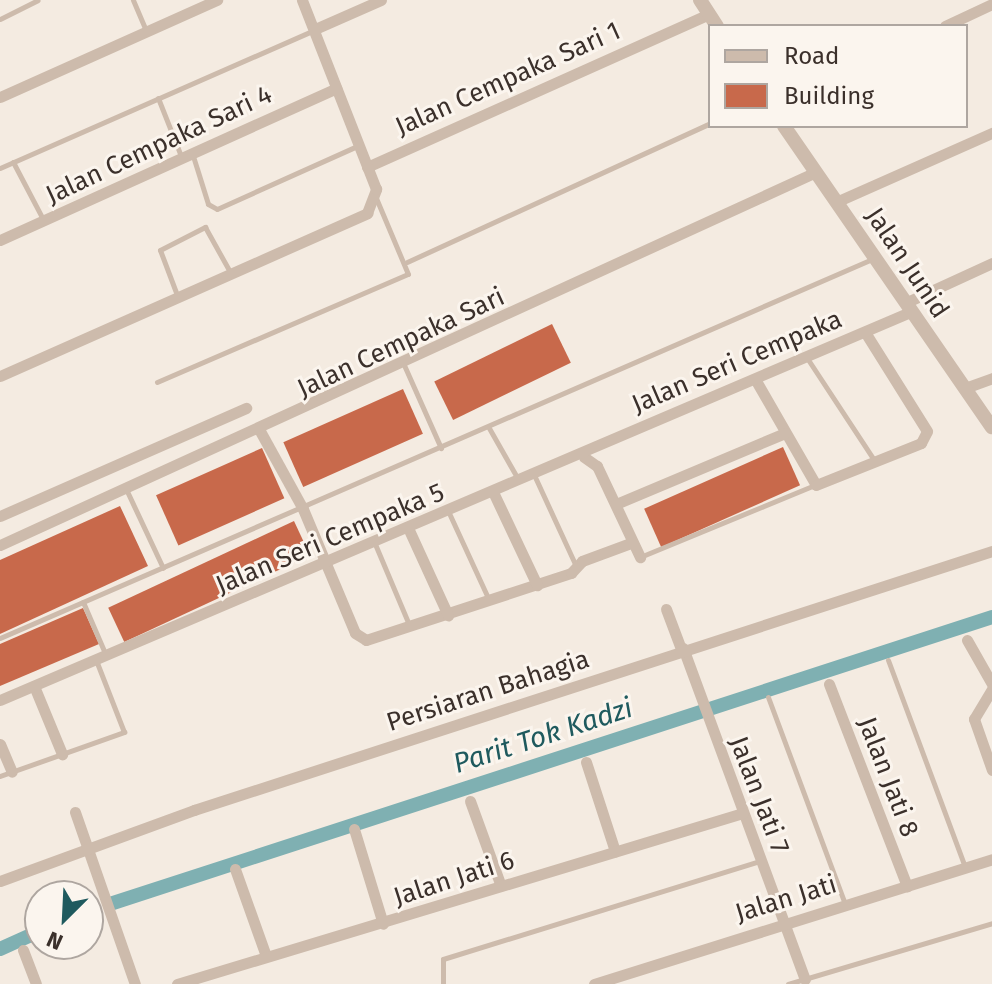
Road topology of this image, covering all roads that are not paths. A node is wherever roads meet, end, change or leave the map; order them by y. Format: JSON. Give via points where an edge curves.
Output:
{"nodes":[{"id":1,"x":38,"y":0,"type":"edge"},
{"id":2,"x":133,"y":0,"type":"edge"},
{"id":3,"x":217,"y":0,"type":"edge"},
{"id":4,"x":302,"y":0,"type":"edge"},
{"id":5,"x":700,"y":0,"type":"edge"},
{"id":6,"x":374,"y":1,"type":"edge"},
{"id":7,"x":992,"y":4,"type":"edge"},
{"id":8,"x":0,"y":19,"type":"edge"},
{"id":9,"x":713,"y":20,"type":"edge"},
{"id":10,"x":949,"y":24,"type":"edge"},
{"id":11,"x":315,"y":29,"type":"junction"},
{"id":12,"x":146,"y":32,"type":"junction"},
{"id":13,"x":336,"y":88,"type":"junction"},
{"id":14,"x":1,"y":94,"type":"edge"},
{"id":15,"x":158,"y":98,"type":"junction"},
{"id":16,"x":708,"y":124,"type":"edge"},
{"id":17,"x":785,"y":128,"type":"edge"},
{"id":18,"x":992,"y":133,"type":"edge"},
{"id":19,"x":358,"y":145,"type":"junction"},
{"id":20,"x":188,"y":158,"type":"junction"},
{"id":21,"x":13,"y":162,"type":"junction"},
{"id":22,"x":367,"y":167,"type":"junction"},
{"id":23,"x":0,"y":168,"type":"edge"},
{"id":24,"x":816,"y":172,"type":"junction"},
{"id":25,"x":375,"y":197,"type":"junction"},
{"id":26,"x":836,"y":202,"type":"junction"},
{"id":27,"x":44,"y":222,"type":"junction"},
{"id":28,"x":0,"y":240,"type":"edge"},
{"id":29,"x":875,"y":258,"type":"junction"},
{"id":30,"x":407,"y":262,"type":"junction"},
{"id":31,"x":992,"y":263,"type":"edge"},
{"id":32,"x":231,"y":273,"type":"junction"},
{"id":33,"x":178,"y":296,"type":"junction"},
{"id":34,"x":908,"y":307,"type":"junction"},
{"id":35,"x":865,"y":332,"type":"junction"},
{"id":36,"x":806,"y":357,"type":"junction"},
{"id":37,"x":404,"y":365,"type":"junction"},
{"id":38,"x":0,"y":376,"type":"edge"},
{"id":39,"x":991,"y":378,"type":"edge"},
{"id":40,"x":755,"y":379,"type":"junction"},
{"id":41,"x":157,"y":382,"type":"dead end"},
{"id":42,"x":971,"y":386,"type":"junction"},
{"id":43,"x":246,"y":408,"type":"dead end"},
{"id":44,"x":992,"y":427,"type":"edge"},
{"id":45,"x":489,"y":428,"type":"junction"},
{"id":46,"x":260,"y":431,"type":"junction"},
{"id":47,"x":785,"y":433,"type":"junction"},
{"id":48,"x":441,"y":448,"type":"junction"},
{"id":49,"x":584,"y":457,"type":"junction"},
{"id":50,"x":874,"y":461,"type":"junction"},
{"id":51,"x":535,"y":477,"type":"junction"},
{"id":52,"x":520,"y":483,"type":"junction"},
{"id":53,"x":816,"y":485,"type":"junction"},
{"id":54,"x":125,"y":487,"type":"junction"},
{"id":55,"x":494,"y":494,"type":"junction"},
{"id":56,"x":616,"y":504,"type":"junction"},
{"id":57,"x":303,"y":509,"type":"junction"},
{"id":58,"x":449,"y":513,"type":"junction"},
{"id":59,"x":0,"y":516,"type":"edge"},
{"id":60,"x":409,"y":530,"type":"junction"},
{"id":61,"x":375,"y":544,"type":"junction"},
{"id":62,"x":628,"y":544,"type":"junction"},
{"id":63,"x":0,"y":545,"type":"edge"},
{"id":64,"x":992,"y":551,"type":"edge"},
{"id":65,"x":640,"y":557,"type":"joint"},
{"id":66,"x":327,"y":564,"type":"junction"},
{"id":67,"x":577,"y":567,"type":"junction"},
{"id":68,"x":163,"y":568,"type":"junction"},
{"id":69,"x":537,"y":585,"type":"junction"},
{"id":70,"x":489,"y":601,"type":"junction"},
{"id":71,"x":83,"y":602,"type":"junction"},
{"id":72,"x":666,"y":609,"type":"dead end"},
{"id":73,"x":448,"y":615,"type":"junction"},
{"id":74,"x":410,"y":628,"type":"junction"},
{"id":75,"x":0,"y":638,"type":"edge"},
{"id":76,"x":967,"y":640,"type":"dead end"},
{"id":77,"x":682,"y":649,"type":"junction"},
{"id":78,"x":101,"y":658,"type":"junction"},
{"id":79,"x":888,"y":660,"type":"dead end"},
{"id":80,"x":829,"y":684,"type":"dead end"},
{"id":81,"x":34,"y":686,"type":"junction"},
{"id":82,"x":992,"y":686,"type":"edge"},
{"id":83,"x":768,"y":697,"type":"dead end"},
{"id":84,"x":0,"y":700,"type":"edge"},
{"id":85,"x":0,"y":744,"type":"edge"},
{"id":86,"x":62,"y":754,"type":"junction"},
{"id":87,"x":586,"y":762,"type":"dead end"},
{"id":88,"x":992,"y":770,"type":"edge"},
{"id":89,"x":12,"y":772,"type":"junction"},
{"id":90,"x":0,"y":776,"type":"edge"},
{"id":91,"x":470,"y":801,"type":"dead end"},
{"id":92,"x":75,"y":812,"type":"dead end"},
{"id":93,"x":743,"y":813,"type":"junction"},
{"id":94,"x":354,"y":829,"type":"dead end"},
{"id":95,"x":89,"y":851,"type":"junction"},
{"id":96,"x":615,"y":851,"type":"junction"},
{"id":97,"x":992,"y":859,"type":"edge"},
{"id":98,"x":760,"y":861,"type":"junction"},
{"id":99,"x":966,"y":868,"type":"junction"},
{"id":100,"x":235,"y":869,"type":"dead end"},
{"id":101,"x":0,"y":881,"type":"edge"},
{"id":102,"x":501,"y":886,"type":"junction"},
{"id":103,"x":907,"y":886,"type":"junction"},
{"id":104,"x":845,"y":905,"type":"junction"},
{"id":105,"x":783,"y":921,"type":"junction"},
{"id":106,"x":992,"y":923,"type":"edge"},
{"id":107,"x":383,"y":924,"type":"junction"},
{"id":108,"x":23,"y":950,"type":"dead end"},
{"id":109,"x":266,"y":956,"type":"junction"},
{"id":110,"x":805,"y":979,"type":"junction"},
{"id":111,"x":36,"y":984,"type":"edge"},
{"id":112,"x":135,"y":984,"type":"edge"},
{"id":113,"x":177,"y":984,"type":"edge"},
{"id":114,"x":443,"y":984,"type":"edge"},
{"id":115,"x":594,"y":984,"type":"edge"},
{"id":116,"x":788,"y":984,"type":"edge"}],
"edges":[{"from":1,"to":8,"type":"lane"},
{"from":2,"to":12,"type":"lane"},
{"from":3,"to":12,"type":"street"},
{"from":4,"to":11,"type":"street"},
{"from":5,"to":9,"type":"street"},
{"from":6,"to":11,"type":"street"},
{"from":7,"to":10,"type":"street"},
{"from":9,"to":22,"type":"street","name":"Jalan Cempaka Sari 1","via":[[666,31]]},
{"from":11,"to":13,"type":"street"},
{"from":11,"to":15,"type":"lane"},
{"from":12,"to":14,"type":"street"},
{"from":13,"to":19,"type":"street"},
{"from":13,"to":20,"type":"street","name":"Jalan Cempaka Sari 4"},
{"from":15,"to":20,"type":"lane"},
{"from":15,"to":21,"type":"lane"},
{"from":16,"to":30,"type":"lane"},
{"from":17,"to":24,"type":"street","name":"Jalan Junid"},
{"from":18,"to":26,"type":"street"},
{"from":19,"to":20,"type":"lane","via":[[217,209],[208,204]]},
{"from":19,"to":22,"type":"street"},
{"from":20,"to":27,"type":"street","name":"Jalan Cempaka Sari 4"},
{"from":21,"to":23,"type":"lane"},
{"from":21,"to":27,"type":"lane"},
{"from":22,"to":25,"type":"street"},
{"from":24,"to":26,"type":"street","name":"Jalan Junid"},
{"from":24,"to":37,"type":"street","name":"Jalan Cempaka Sari"},
{"from":25,"to":30,"type":"lane"},
{"from":25,"to":32,"type":"street","via":[[367,213]]},
{"from":26,"to":29,"type":"street","name":"Jalan Junid"},
{"from":27,"to":28,"type":"street","name":"Jalan Cempaka Sari 4"},
{"from":29,"to":34,"type":"street","name":"Jalan Junid"},
{"from":29,"to":45,"type":"lane"},
{"from":30,"to":41,"type":"lane","via":[[408,274]]},
{"from":31,"to":34,"type":"street","name":"Jalan Seri Cempaka"},
{"from":32,"to":33,"type":"street"},
{"from":32,"to":33,"type":"lane","via":[[213,230],[205,227],[160,250]]},
{"from":33,"to":38,"type":"street"},
{"from":34,"to":35,"type":"street","name":"Jalan Seri Cempaka"},
{"from":34,"to":42,"type":"street","name":"Jalan Junid"},
{"from":35,"to":36,"type":"street","name":"Jalan Seri Cempaka"},
{"from":35,"to":50,"type":"street","via":[[927,435]]},
{"from":36,"to":40,"type":"street","name":"Jalan Seri Cempaka"},
{"from":36,"to":50,"type":"lane"},
{"from":37,"to":46,"type":"street","name":"Jalan Cempaka Sari"},
{"from":37,"to":48,"type":"lane"},
{"from":39,"to":42,"type":"street"},
{"from":40,"to":47,"type":"street"},
{"from":40,"to":49,"type":"street","name":"Jalan Seri Cempaka"},
{"from":42,"to":44,"type":"street","name":"Jalan Junid"},
{"from":43,"to":59,"type":"street"},
{"from":45,"to":48,"type":"lane"},
{"from":45,"to":52,"type":"lane"},
{"from":46,"to":54,"type":"street","name":"Jalan Cempaka Sari"},
{"from":46,"to":57,"type":"street"},
{"from":47,"to":53,"type":"street"},
{"from":47,"to":56,"type":"street"},
{"from":48,"to":57,"type":"lane"},
{"from":49,"to":51,"type":"street","name":"Jalan Seri Cempaka 5"},
{"from":49,"to":56,"type":"street","via":[[597,466]]},
{"from":50,"to":53,"type":"street"},
{"from":51,"to":52,"type":"street","name":"Jalan Seri Cempaka 5"},
{"from":51,"to":67,"type":"lane"},
{"from":52,"to":55,"type":"street","name":"Jalan Seri Cempaka 5"},
{"from":53,"to":65,"type":"lane"},
{"from":54,"to":63,"type":"street","name":"Jalan Cempaka Sari"},
{"from":54,"to":68,"type":"lane"},
{"from":55,"to":58,"type":"street","name":"Jalan Seri Cempaka 5"},
{"from":55,"to":69,"type":"street"},
{"from":56,"to":62,"type":"street"},
{"from":57,"to":66,"type":"street"},
{"from":57,"to":68,"type":"lane"},
{"from":58,"to":60,"type":"street","name":"Jalan Seri Cempaka 5"},
{"from":58,"to":70,"type":"lane"},
{"from":60,"to":61,"type":"street","name":"Jalan Seri Cempaka 5"},
{"from":60,"to":73,"type":"street"},
{"from":61,"to":66,"type":"street","name":"Jalan Seri Cempaka 5"},
{"from":61,"to":74,"type":"lane"},
{"from":62,"to":65,"type":"street"},
{"from":62,"to":67,"type":"street"},
{"from":64,"to":77,"type":"street","name":"Persiaran Bahagia"},
{"from":66,"to":74,"type":"street","via":[[355,633],[376,640]]},
{"from":66,"to":78,"type":"street","name":"Jalan Seri Cempaka 5"},
{"from":67,"to":69,"type":"street"},
{"from":68,"to":71,"type":"lane"},
{"from":69,"to":70,"type":"street"},
{"from":70,"to":73,"type":"street"},
{"from":71,"to":75,"type":"lane"},
{"from":71,"to":78,"type":"lane"},
{"from":72,"to":77,"type":"street"},
{"from":73,"to":74,"type":"street"},
{"from":76,"to":82,"type":"street"},
{"from":77,"to":93,"type":"street","name":"Jalan Jati 7"},
{"from":77,"to":95,"type":"street","name":"Persiaran Bahagia"},
{"from":78,"to":81,"type":"street","name":"Jalan Seri Cempaka 5"},
{"from":78,"to":86,"type":"lane","via":[[126,727]]},
{"from":79,"to":99,"type":"lane"},
{"from":80,"to":103,"type":"street","name":"Jalan Jati 8"},
{"from":81,"to":84,"type":"street","name":"Jalan Seri Cempaka 5"},
{"from":81,"to":86,"type":"street"},
{"from":82,"to":88,"type":"street","via":[[974,719]]},
{"from":83,"to":104,"type":"lane"},
{"from":85,"to":89,"type":"street"},
{"from":86,"to":89,"type":"lane"},
{"from":87,"to":96,"type":"street"},
{"from":89,"to":90,"type":"lane"},
{"from":91,"to":102,"type":"street"},
{"from":92,"to":95,"type":"street"},
{"from":93,"to":96,"type":"street","name":"Jalan Jati 6"},
{"from":93,"to":98,"type":"street","name":"Jalan Jati 7"},
{"from":94,"to":107,"type":"street"},
{"from":95,"to":101,"type":"street","name":"Persiaran Bahagia"},
{"from":95,"to":112,"type":"street"},
{"from":96,"to":102,"type":"street","name":"Jalan Jati 6"},
{"from":97,"to":99,"type":"street","name":"Jalan Jati"},
{"from":98,"to":105,"type":"street","name":"Jalan Jati 7"},
{"from":98,"to":114,"type":"lane","via":[[443,959]]},
{"from":99,"to":103,"type":"street","name":"Jalan Jati"},
{"from":100,"to":109,"type":"street"},
{"from":102,"to":107,"type":"street","name":"Jalan Jati 6"},
{"from":103,"to":104,"type":"street","name":"Jalan Jati"},
{"from":104,"to":105,"type":"street","name":"Jalan Jati"},
{"from":105,"to":110,"type":"street","name":"Jalan Jati 7"},
{"from":105,"to":115,"type":"street","name":"Jalan Jati"},
{"from":106,"to":110,"type":"lane"},
{"from":107,"to":109,"type":"street","name":"Jalan Jati 6"},
{"from":108,"to":111,"type":"street"},
{"from":109,"to":113,"type":"street","name":"Jalan Jati 6"},
{"from":110,"to":116,"type":"lane"}]}
